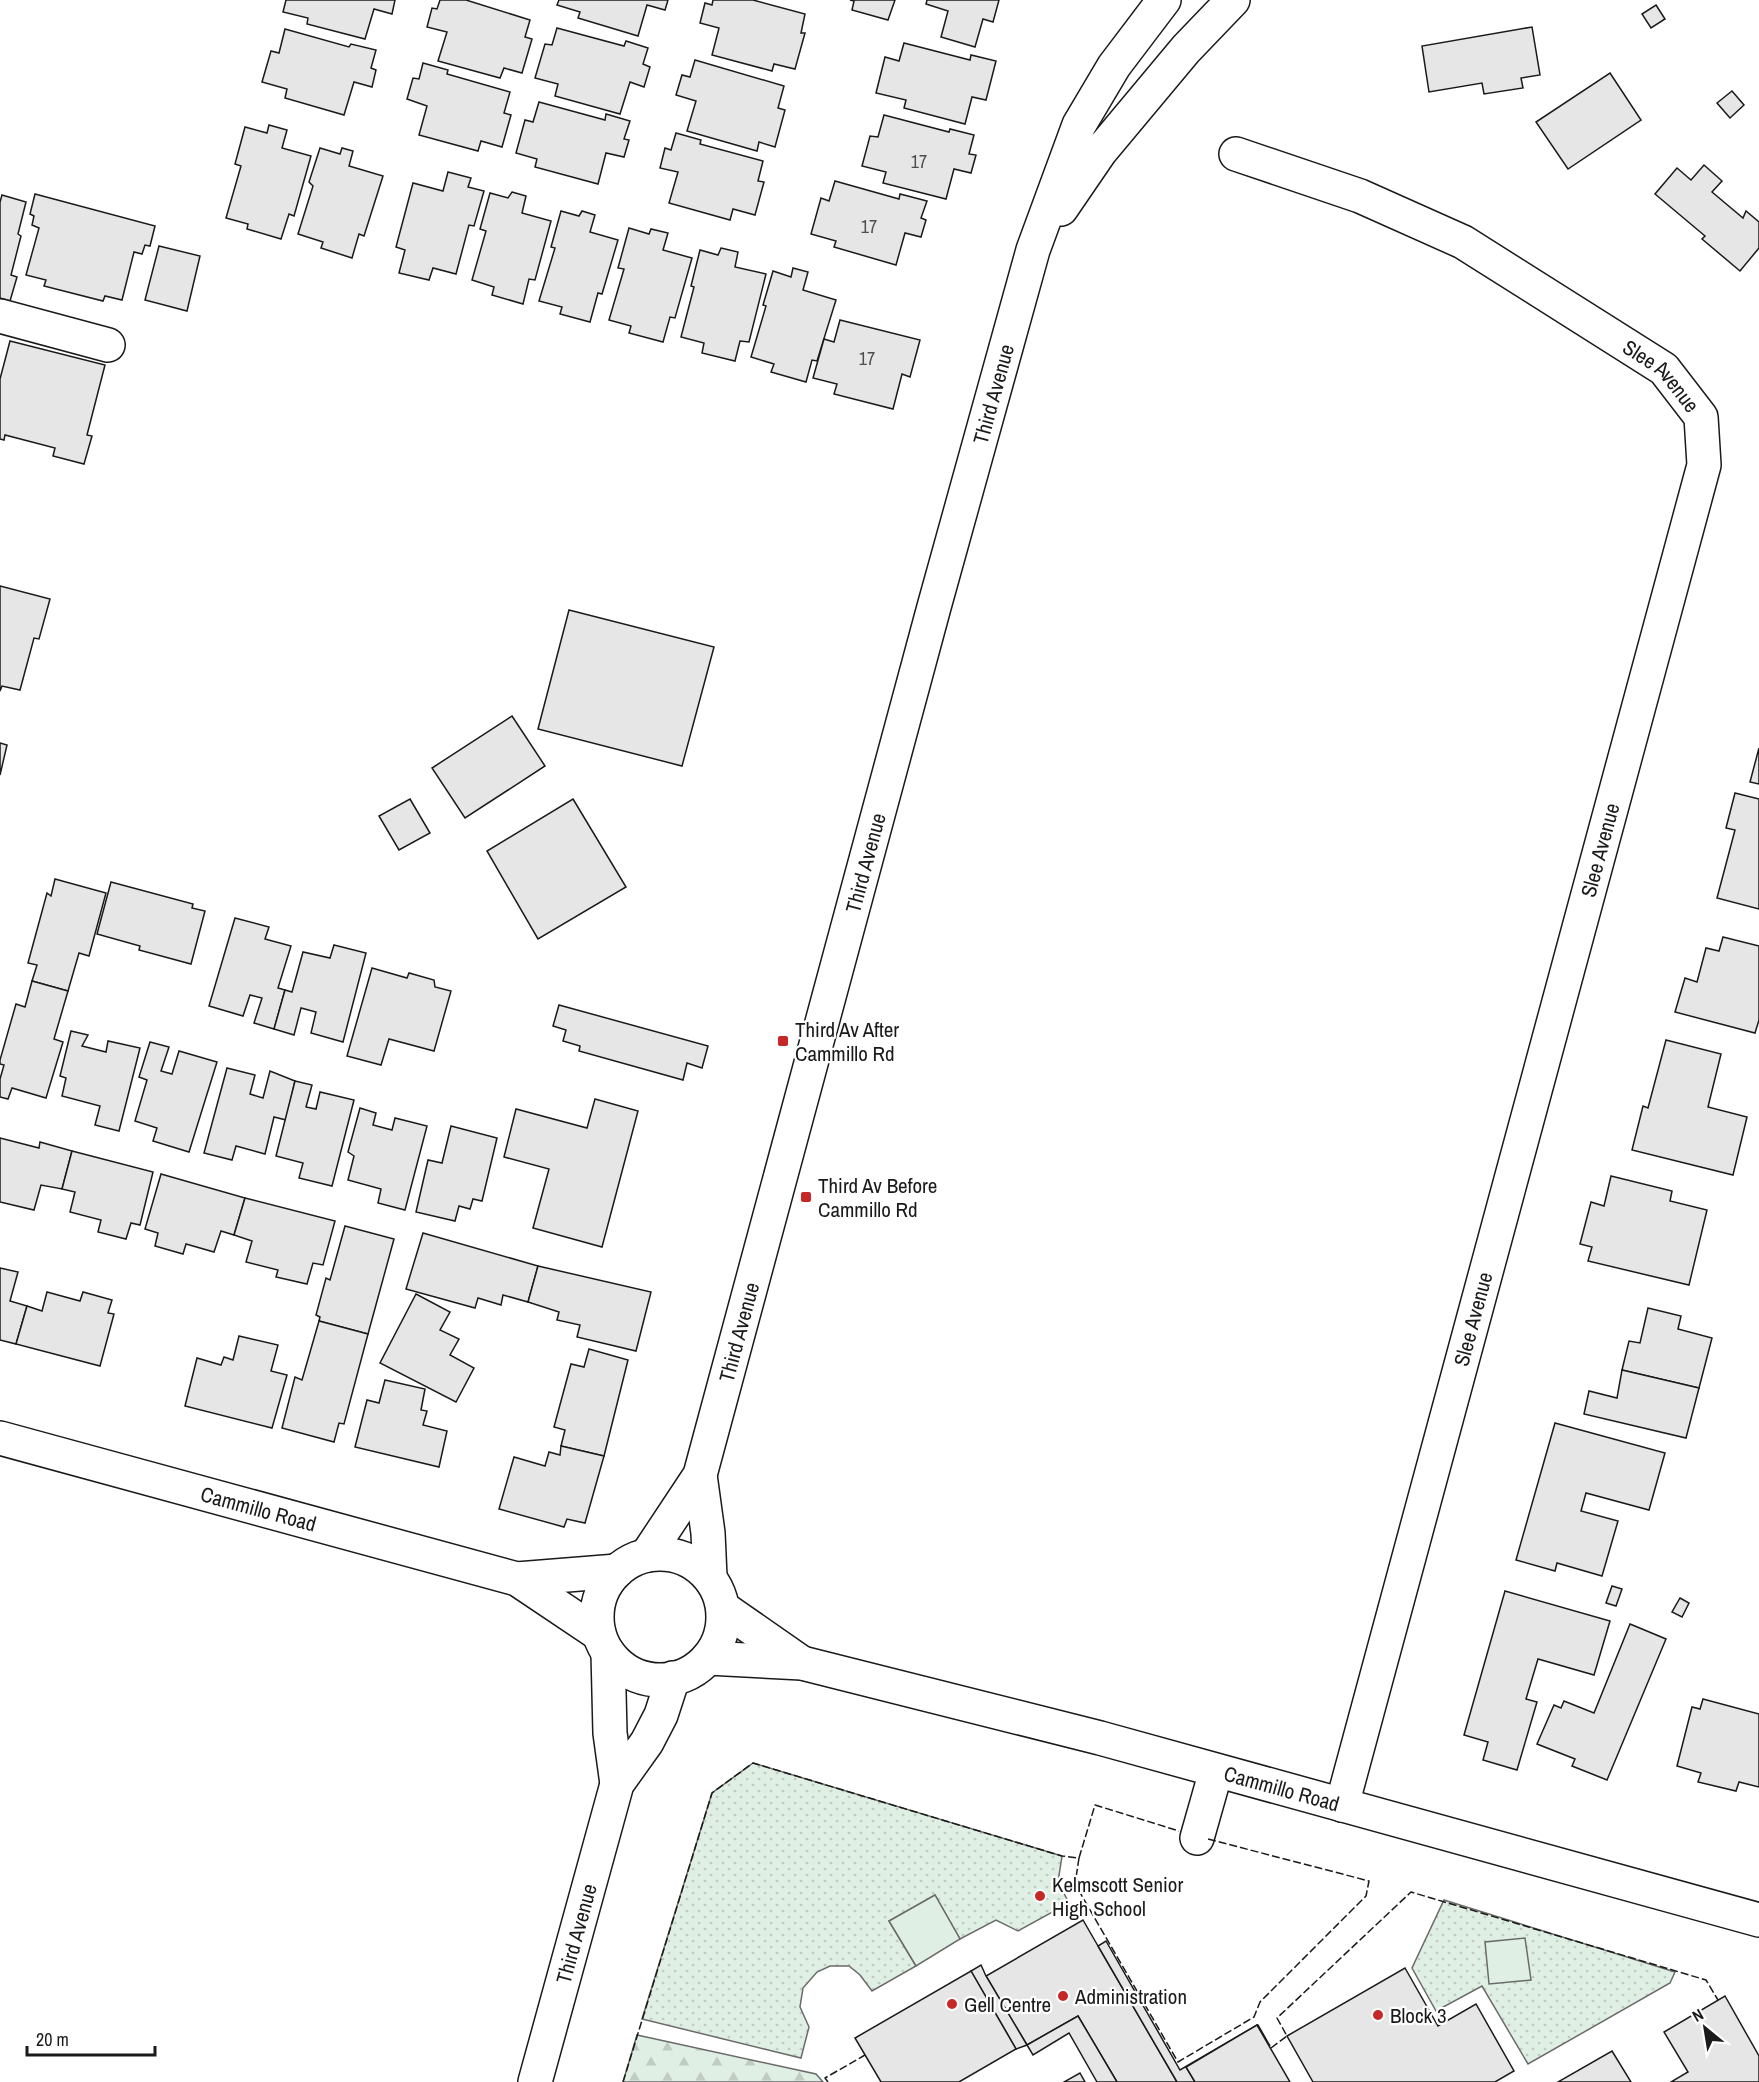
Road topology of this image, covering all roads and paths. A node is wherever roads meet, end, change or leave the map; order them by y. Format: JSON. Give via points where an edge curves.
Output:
{"nodes":[{"id":1,"x":1164,"y":0,"type":"edge"},
{"id":2,"x":1233,"y":0,"type":"edge"},
{"id":3,"x":1236,"y":154,"type":"dead end"},
{"id":4,"x":1033,"y":250,"type":"junction"},
{"id":5,"x":0,"y":316,"type":"edge"},
{"id":6,"x":108,"y":345,"type":"dead end"},
{"id":7,"x":0,"y":1438,"type":"edge"},
{"id":8,"x":700,"y":1475,"type":"junction"},
{"id":9,"x":647,"y":1555,"type":"junction"},
{"id":10,"x":617,"y":1571,"type":"junction"},
{"id":11,"x":710,"y":1577,"type":"junction"},
{"id":12,"x":517,"y":1579,"type":"junction"},
{"id":13,"x":723,"y":1608,"type":"junction"},
{"id":14,"x":604,"y":1643,"type":"junction"},
{"id":15,"x":708,"y":1658,"type":"junction"},
{"id":16,"x":802,"y":1663,"type":"junction"},
{"id":17,"x":674,"y":1678,"type":"junction"},
{"id":18,"x":1216,"y":1771,"type":"junction"},
{"id":19,"x":616,"y":1784,"type":"junction"},
{"id":20,"x":1342,"y":1805,"type":"junction"},
{"id":21,"x":1197,"y":1838,"type":"dead end"},
{"id":22,"x":1759,"y":1920,"type":"edge"},
{"id":23,"x":535,"y":2082,"type":"edge"}],
"edges":[{"from":1,"to":4,"type":"main road","name":"Third Avenue","via":[[1114,66],[1079,125]]},
{"from":2,"to":4,"type":"main road","name":"Third Avenue","via":[[1186,49],[1100,152]]},
{"from":3,"to":20,"type":"main road","name":"Slee Avenue","via":[[1360,196],[1463,242],[1664,369],[1701,417],[1704,465]]},
{"from":4,"to":8,"type":"main road","name":"Third Avenue"},
{"from":5,"to":6,"type":"main road"},
{"from":7,"to":12,"type":"main road","name":"Cammillo Road"},
{"from":8,"to":9,"type":"main road","name":"Third Avenue"},
{"from":8,"to":11,"type":"main road","name":"Third Avenue"},
{"from":9,"to":10,"type":"main road"},
{"from":9,"to":11,"type":"main road","via":[[682,1557]]},
{"from":10,"to":12,"type":"main road","name":"Cammillo Road"},
{"from":10,"to":14,"type":"main road","via":[[606,1586],[597,1614]]},
{"from":11,"to":13,"type":"main road"},
{"from":12,"to":14,"type":"main road","name":"Cammillo Road"},
{"from":13,"to":15,"type":"main road","via":[[719,1642]]},
{"from":13,"to":16,"type":"main road","name":"Cammillo Road"},
{"from":14,"to":17,"type":"main road","via":[[624,1670],[655,1680]]},
{"from":14,"to":19,"type":"main road","name":"Third Avenue"},
{"from":15,"to":16,"type":"main road","name":"Cammillo Road"},
{"from":15,"to":17,"type":"main road","via":[[693,1671]]},
{"from":16,"to":18,"type":"main road","name":"Cammillo Road"},
{"from":17,"to":19,"type":"main road","name":"Third Avenue","via":[[647,1742]]},
{"from":18,"to":20,"type":"main road","name":"Cammillo Road"},
{"from":18,"to":21,"type":"main road"},
{"from":19,"to":23,"type":"main road","name":"Third Avenue"},
{"from":20,"to":22,"type":"main road","name":"Cammillo Road"}]}
